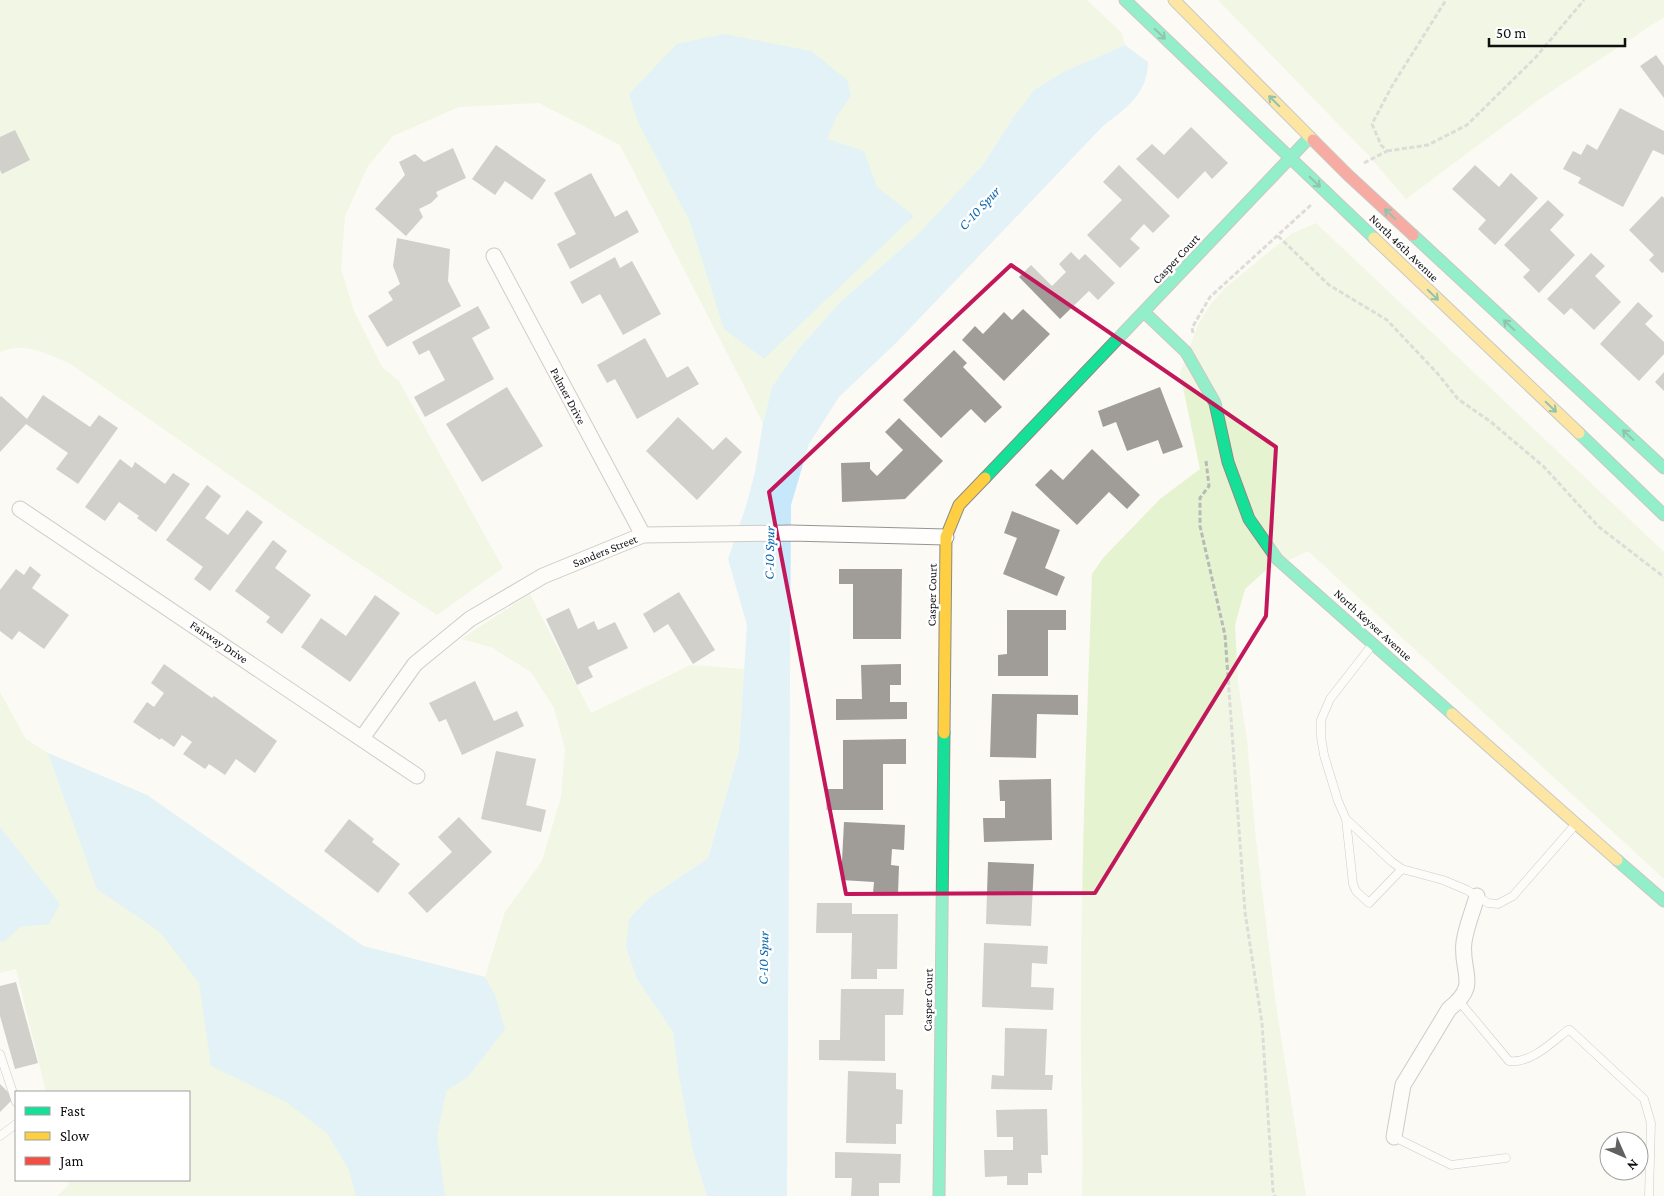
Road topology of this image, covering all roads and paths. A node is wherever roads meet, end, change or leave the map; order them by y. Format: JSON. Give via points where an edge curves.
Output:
{"nodes":[{"id":1,"x":1125,"y":0,"type":"edge"},
{"id":2,"x":1174,"y":0,"type":"edge"},
{"id":3,"x":1584,"y":0,"type":"edge"},
{"id":4,"x":1310,"y":137,"type":"junction"},
{"id":5,"x":1387,"y":151,"type":"dead end"},
{"id":6,"x":1290,"y":158,"type":"junction"},
{"id":7,"x":1278,"y":236,"type":"dead end"},
{"id":8,"x":494,"y":256,"type":"dead end"},
{"id":9,"x":1144,"y":312,"type":"junction"},
{"id":10,"x":1664,"y":468,"type":"edge"},
{"id":11,"x":20,"y":509,"type":"dead end"},
{"id":12,"x":1664,"y":515,"type":"edge"},
{"id":13,"x":643,"y":536,"type":"junction"},
{"id":14,"x":946,"y":538,"type":"junction"},
{"id":15,"x":1664,"y":577,"type":"edge"},
{"id":16,"x":1373,"y":643,"type":"junction"},
{"id":17,"x":362,"y":738,"type":"junction"},
{"id":18,"x":417,"y":776,"type":"dead end"},
{"id":19,"x":1346,"y":819,"type":"junction"},
{"id":20,"x":1576,"y":823,"type":"junction"},
{"id":21,"x":1402,"y":869,"type":"junction"},
{"id":22,"x":1477,"y":896,"type":"junction"},
{"id":23,"x":1664,"y":901,"type":"edge"},
{"id":24,"x":1459,"y":1001,"type":"junction"},
{"id":25,"x":0,"y":1054,"type":"edge"},
{"id":26,"x":15,"y":1099,"type":"edge"},
{"id":27,"x":15,"y":1125,"type":"edge"},
{"id":28,"x":0,"y":1136,"type":"edge"},
{"id":29,"x":1394,"y":1137,"type":"joint"},
{"id":30,"x":1506,"y":1158,"type":"dead end"},
{"id":31,"x":939,"y":1196,"type":"edge"},
{"id":32,"x":1649,"y":1196,"type":"edge"}],
"edges":[{"from":1,"to":6,"type":"street","name":"North 46th Avenue","one_way":true},
{"from":4,"to":2,"type":"street","name":"North 46th Avenue","one_way":true},
{"from":3,"to":5,"type":"path","via":[[1536,57],[1468,125],[1428,145]]},
{"from":4,"to":6,"type":"street","name":"Casper Court"},
{"from":10,"to":4,"type":"street","name":"North 46th Avenue","one_way":true},
{"from":6,"to":9,"type":"street","name":"Casper Court"},
{"from":6,"to":12,"type":"street","name":"North 46th Avenue","one_way":true},
{"from":7,"to":15,"type":"path","via":[[1329,285],[1387,320],[1458,400],[1491,422],[1543,466],[1599,527]]},
{"from":8,"to":13,"type":"street","name":"Palmer Drive"},
{"from":9,"to":14,"type":"street","name":"Casper Court","via":[[959,505]]},
{"from":9,"to":16,"type":"street","name":"North Keyser Avenue","via":[[1186,352],[1215,403],[1228,462],[1249,519],[1277,559]]},
{"from":11,"to":17,"type":"street","name":"Fairway Drive"},
{"from":13,"to":14,"type":"street","name":"Sanders Street","via":[[792,533]]},
{"from":13,"to":17,"type":"street","name":"Sanders Street","via":[[543,576],[470,619],[415,664]]},
{"from":14,"to":31,"type":"street","name":"Casper Court"},
{"from":16,"to":19,"type":"lane","via":[[1335,691],[1322,720],[1324,756]]},
{"from":16,"to":20,"type":"street","name":"North Keyser Avenue"},
{"from":17,"to":18,"type":"street","name":"Fairway Drive"},
{"from":19,"to":21,"type":"lane"},
{"from":19,"to":21,"type":"lane","via":[[1353,884],[1360,895],[1369,903]]},
{"from":20,"to":22,"type":"lane","via":[[1513,896],[1498,904],[1488,903]]},
{"from":20,"to":23,"type":"street","name":"North Keyser Avenue"},
{"from":21,"to":22,"type":"lane","via":[[1444,880]]},
{"from":22,"to":24,"type":"street","via":[[1464,943],[1468,988]]},
{"from":24,"to":29,"type":"street","via":[[1449,1009],[1403,1085]]},
{"from":24,"to":32,"type":"lane","via":[[1509,1061],[1516,1062],[1534,1055],[1570,1030],[1641,1095],[1651,1123]]},
{"from":25,"to":26,"type":"lane"},
{"from":27,"to":28,"type":"lane"},
{"from":29,"to":30,"type":"lane","via":[[1451,1166]]}]}
